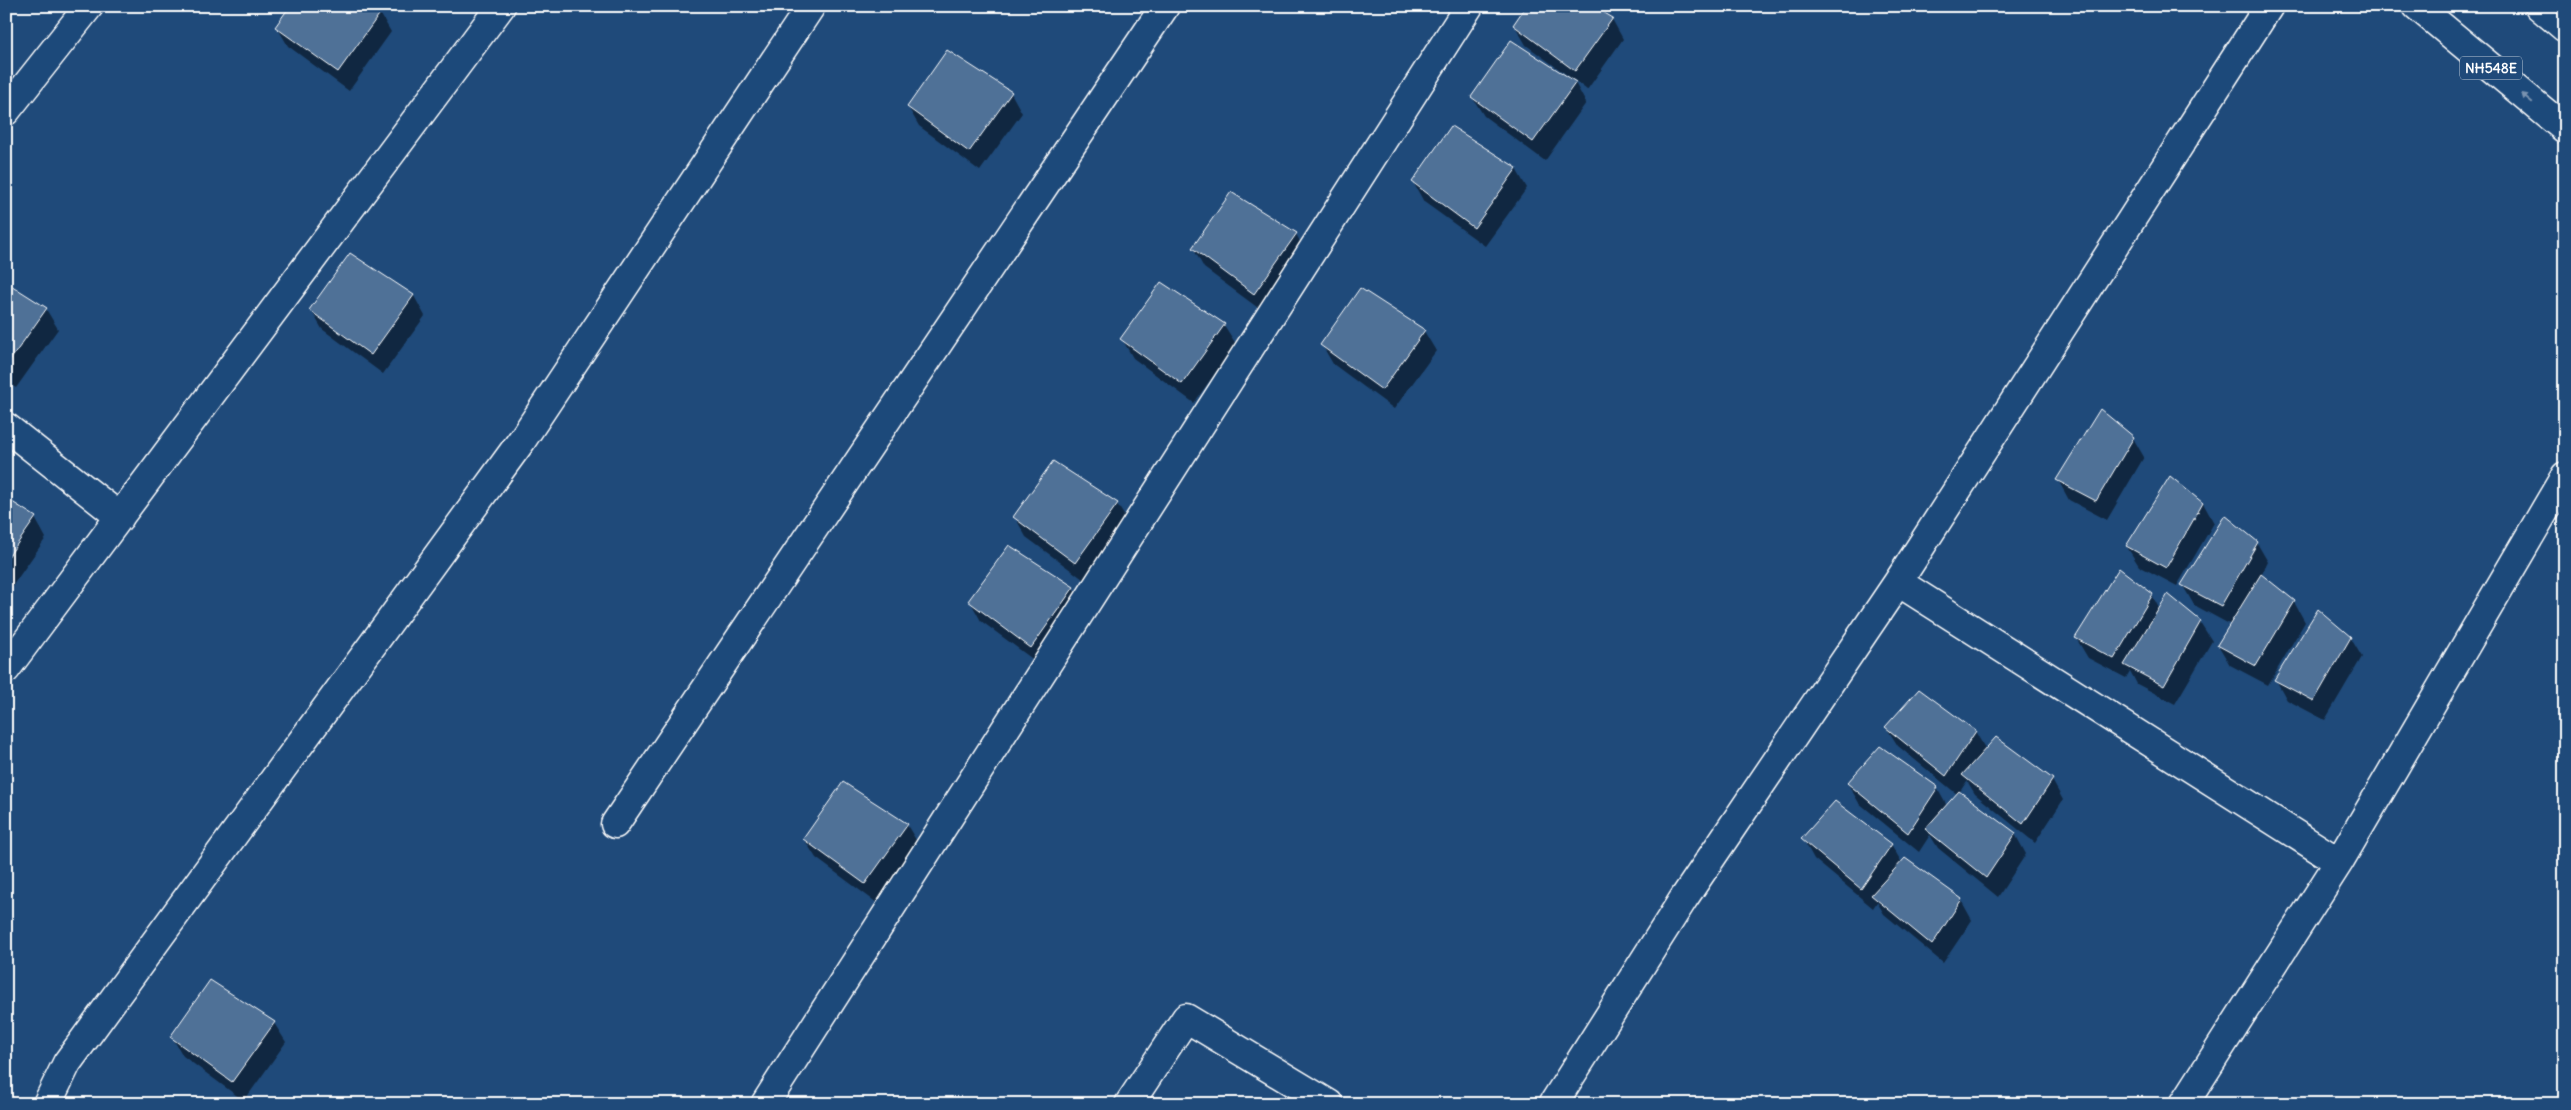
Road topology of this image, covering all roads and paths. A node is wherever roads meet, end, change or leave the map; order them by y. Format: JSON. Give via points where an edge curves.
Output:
{"nodes":[{"id":1,"x":89,"y":6,"type":"edge"},
{"id":2,"x":501,"y":6,"type":"edge"},
{"id":3,"x":811,"y":6,"type":"edge"},
{"id":4,"x":1165,"y":6,"type":"edge"},
{"id":5,"x":1469,"y":6,"type":"edge"},
{"id":6,"x":2269,"y":6,"type":"edge"},
{"id":7,"x":2417,"y":6,"type":"edge"},
{"id":8,"x":2538,"y":6,"type":"edge"},
{"id":9,"x":2565,"y":28,"type":"edge"},
{"id":10,"x":6,"y":111,"type":"edge"},
{"id":11,"x":2565,"y":129,"type":"edge"},
{"id":12,"x":6,"y":427,"type":"edge"},
{"id":13,"x":2565,"y":476,"type":"edge"},
{"id":14,"x":120,"y":517,"type":"junction"},
{"id":15,"x":1898,"y":582,"type":"junction"},
{"id":16,"x":6,"y":669,"type":"edge"},
{"id":17,"x":615,"y":824,"type":"dead end"},
{"id":18,"x":2339,"y":862,"type":"junction"},
{"id":19,"x":47,"y":1104,"type":"edge"},
{"id":20,"x":765,"y":1104,"type":"edge"},
{"id":21,"x":1129,"y":1104,"type":"edge"},
{"id":22,"x":1329,"y":1104,"type":"edge"},
{"id":23,"x":1553,"y":1104,"type":"edge"},
{"id":24,"x":2184,"y":1104,"type":"edge"}],
"edges":[{"from":1,"to":10,"type":"main road"},
{"from":2,"to":14,"type":"main road"},
{"from":3,"to":19,"type":"main road","via":[[522,440],[67,1063]]},
{"from":4,"to":17,"type":"main road"},
{"from":5,"to":20,"type":"main road"},
{"from":6,"to":15,"type":"main road"},
{"from":11,"to":7,"type":"main road","number":"NH548E","one_way":true},
{"from":8,"to":9,"type":"main road"},
{"from":12,"to":14,"type":"main road"},
{"from":13,"to":18,"type":"main road"},
{"from":14,"to":16,"type":"main road"},
{"from":15,"to":18,"type":"main road"},
{"from":15,"to":23,"type":"main road","via":[[1684,898]]},
{"from":18,"to":24,"type":"main road"},
{"from":21,"to":22,"type":"main road","via":[[1186,1018]]}]}
